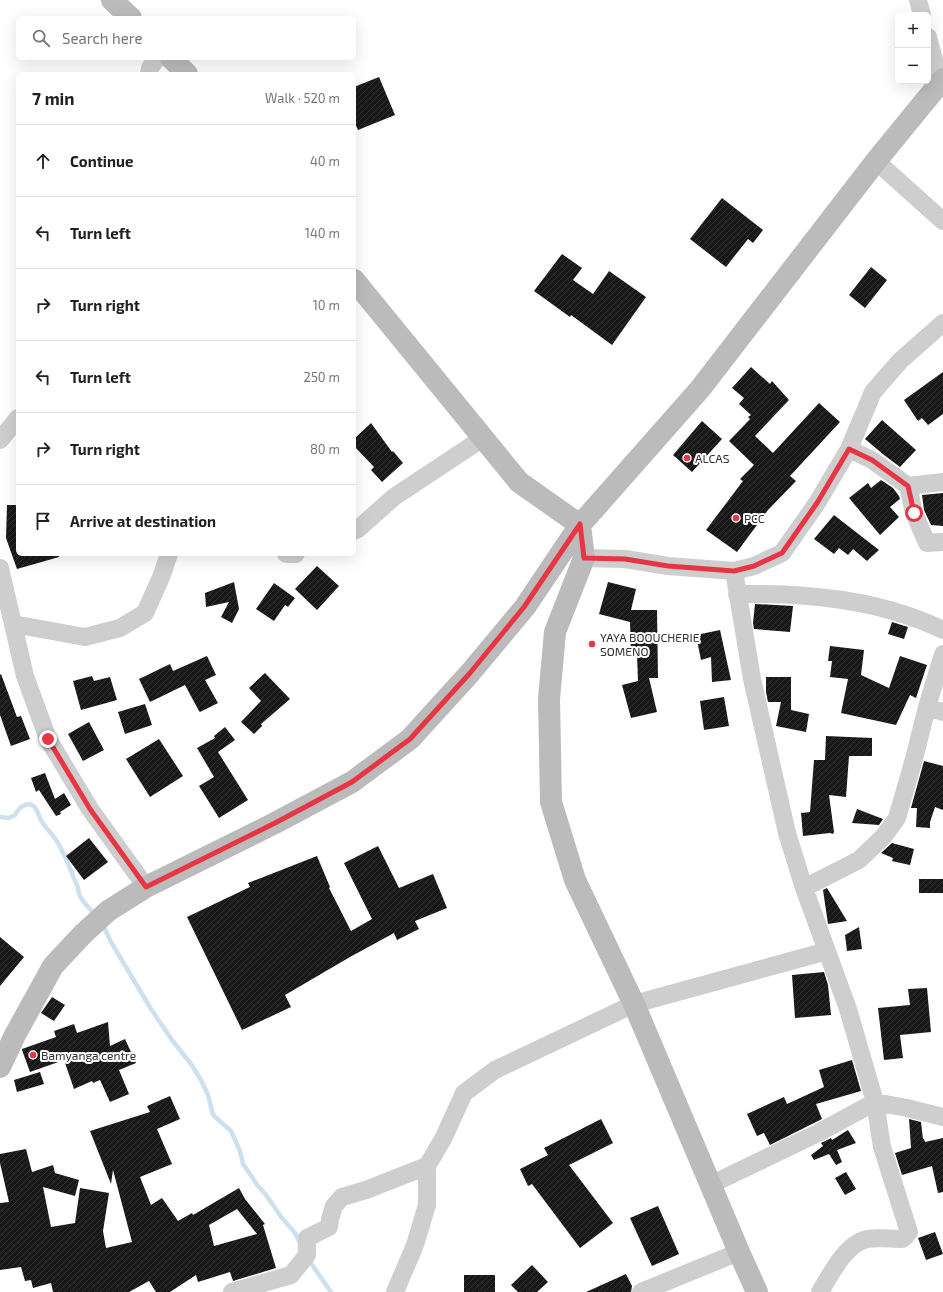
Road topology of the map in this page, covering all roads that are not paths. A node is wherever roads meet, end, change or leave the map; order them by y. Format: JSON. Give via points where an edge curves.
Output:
{"nodes":[{"id":1,"x":112,"y":0,"type":"edge"},
{"id":2,"x":918,"y":0,"type":"edge"},
{"id":3,"x":921,"y":12,"type":"edge"},
{"id":4,"x":129,"y":16,"type":"edge"},
{"id":5,"x":931,"y":46,"type":"edge"},
{"id":6,"x":156,"y":60,"type":"edge"},
{"id":7,"x":173,"y":60,"type":"edge"},
{"id":8,"x":149,"y":72,"type":"edge"},
{"id":9,"x":185,"y":72,"type":"edge"},
{"id":10,"x":942,"y":81,"type":"edge"},
{"id":11,"x":876,"y":161,"type":"junction"},
{"id":12,"x":943,"y":221,"type":"edge"},
{"id":13,"x":356,"y":282,"type":"edge"},
{"id":14,"x":943,"y":323,"type":"edge"},
{"id":15,"x":16,"y":420,"type":"edge"},
{"id":16,"x":482,"y":438,"type":"junction"},
{"id":17,"x":0,"y":440,"type":"edge"},
{"id":18,"x":849,"y":449,"type":"junction"},
{"id":19,"x":943,"y":482,"type":"edge"},
{"id":20,"x":908,"y":486,"type":"junction"},
{"id":21,"x":580,"y":524,"type":"junction"},
{"id":22,"x":356,"y":530,"type":"edge"},
{"id":23,"x":943,"y":542,"type":"edge"},
{"id":24,"x":168,"y":556,"type":"edge"},
{"id":25,"x":584,"y":558,"type":"junction"},
{"id":26,"x":0,"y":568,"type":"edge"},
{"id":27,"x":734,"y":571,"type":"junction"},
{"id":28,"x":737,"y":594,"type":"junction"},
{"id":29,"x":13,"y":624,"type":"junction"},
{"id":30,"x":943,"y":630,"type":"edge"},
{"id":31,"x":943,"y":654,"type":"edge"},
{"id":32,"x":935,"y":709,"type":"edge"},
{"id":33,"x":146,"y":887,"type":"junction"},
{"id":34,"x":804,"y":888,"type":"junction"},
{"id":35,"x":827,"y":951,"type":"junction"},
{"id":36,"x":634,"y":1004,"type":"junction"},
{"id":37,"x":0,"y":1067,"type":"edge"},
{"id":38,"x":875,"y":1102,"type":"junction"},
{"id":39,"x":943,"y":1117,"type":"edge"},
{"id":40,"x":427,"y":1166,"type":"junction"},
{"id":41,"x":710,"y":1185,"type":"junction"},
{"id":42,"x":739,"y":1252,"type":"junction"},
{"id":43,"x":232,"y":1292,"type":"edge"},
{"id":44,"x":396,"y":1292,"type":"edge"},
{"id":45,"x":641,"y":1292,"type":"edge"},
{"id":46,"x":757,"y":1292,"type":"edge"},
{"id":47,"x":820,"y":1292,"type":"edge"}],
"edges":[{"from":1,"to":4,"type":"street"},
{"from":2,"to":3,"type":"street"},
{"from":5,"to":10,"type":"street"},
{"from":6,"to":8,"type":"street"},
{"from":7,"to":9,"type":"street"},
{"from":10,"to":11,"type":"street"},
{"from":11,"to":12,"type":"street"},
{"from":11,"to":21,"type":"street","via":[[700,389]]},
{"from":13,"to":16,"type":"street"},
{"from":14,"to":18,"type":"street","via":[[900,361],[874,392]]},
{"from":15,"to":17,"type":"street"},
{"from":16,"to":21,"type":"street","via":[[519,482]]},
{"from":16,"to":22,"type":"street","via":[[394,497]]},
{"from":18,"to":20,"type":"street","via":[[872,460]]},
{"from":18,"to":27,"type":"street","via":[[817,503],[782,553],[754,566]]},
{"from":19,"to":20,"type":"street"},
{"from":20,"to":23,"type":"street","via":[[914,513],[927,543]]},
{"from":21,"to":25,"type":"street"},
{"from":21,"to":33,"type":"street","via":[[524,607],[470,673],[410,739],[352,782]]},
{"from":24,"to":29,"type":"street","via":[[145,613],[120,628],[85,637]]},
{"from":25,"to":27,"type":"street","via":[[625,559],[668,566]]},
{"from":25,"to":36,"type":"street","via":[[556,632],[549,699],[551,802],[575,880]]},
{"from":26,"to":29,"type":"street"},
{"from":27,"to":28,"type":"street"},
{"from":28,"to":30,"type":"street","via":[[774,593],[831,598],[894,611]]},
{"from":28,"to":34,"type":"street","via":[[752,679],[787,834]]},
{"from":29,"to":33,"type":"street","via":[[25,676],[48,739],[90,809]]},
{"from":31,"to":32,"type":"street"},
{"from":32,"to":34,"type":"street","via":[[914,759],[897,818],[884,836],[859,860]]},
{"from":33,"to":37,"type":"street","via":[[108,911],[53,966]]},
{"from":34,"to":35,"type":"street"},
{"from":35,"to":36,"type":"street"},
{"from":35,"to":38,"type":"street","via":[[848,1010]]},
{"from":36,"to":40,"type":"street","via":[[495,1070],[464,1093],[443,1139]]},
{"from":36,"to":41,"type":"street"},
{"from":38,"to":39,"type":"street"},
{"from":38,"to":41,"type":"street","via":[[818,1133]]},
{"from":38,"to":47,"type":"street","via":[[882,1147],[909,1232],[902,1239],[869,1239],[851,1246]]},
{"from":40,"to":43,"type":"street","via":[[342,1197],[334,1206],[329,1227],[307,1238],[307,1255],[291,1274]]},
{"from":40,"to":44,"type":"street","via":[[427,1205],[415,1245]]},
{"from":41,"to":42,"type":"street"},
{"from":42,"to":45,"type":"street"},
{"from":42,"to":46,"type":"street"}]}
